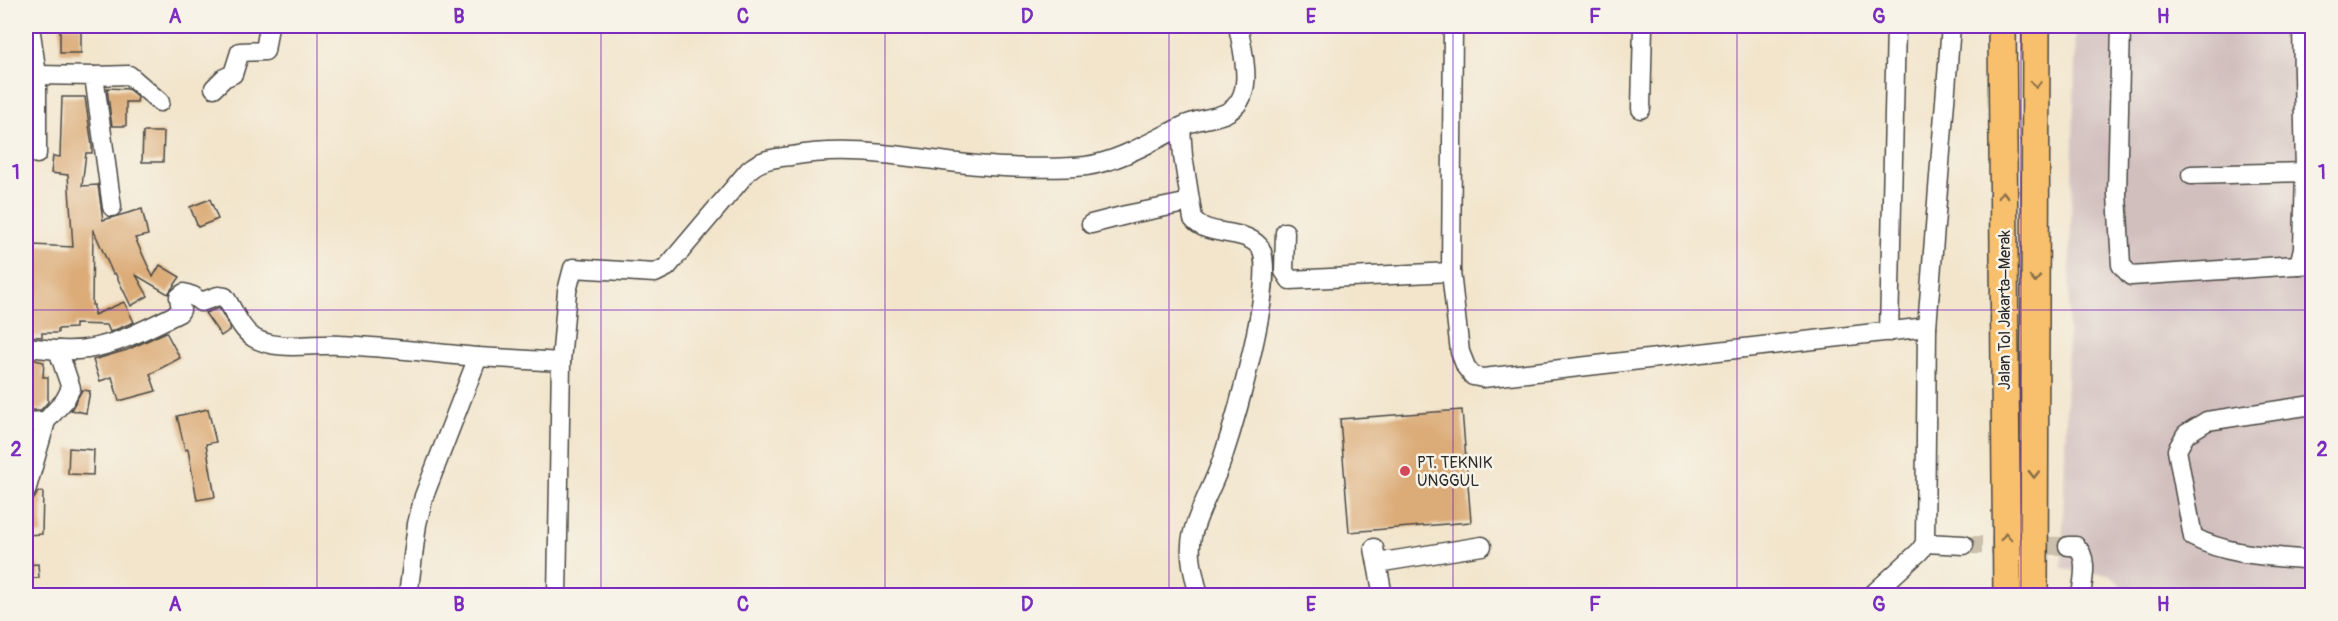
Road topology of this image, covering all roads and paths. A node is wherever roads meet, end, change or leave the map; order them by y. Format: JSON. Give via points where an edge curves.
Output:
{"nodes":[{"id":1,"x":30,"y":26,"type":"edge"},
{"id":2,"x":268,"y":26,"type":"edge"},
{"id":3,"x":1238,"y":26,"type":"edge"},
{"id":4,"x":1453,"y":26,"type":"edge"},
{"id":5,"x":1643,"y":26,"type":"edge"},
{"id":6,"x":1896,"y":26,"type":"edge"},
{"id":7,"x":1951,"y":26,"type":"edge"},
{"id":8,"x":2002,"y":26,"type":"edge"},
{"id":9,"x":2036,"y":26,"type":"edge"},
{"id":10,"x":2121,"y":26,"type":"edge"},
{"id":11,"x":2302,"y":26,"type":"edge"},
{"id":12,"x":37,"y":75,"type":"junction"},
{"id":13,"x":94,"y":76,"type":"junction"},
{"id":14,"x":213,"y":88,"type":"dead end"},
{"id":15,"x":160,"y":102,"type":"dead end"},
{"id":16,"x":1641,"y":109,"type":"dead end"},
{"id":17,"x":1181,"y":127,"type":"junction"},
{"id":18,"x":37,"y":154,"type":"dead end"},
{"id":19,"x":2305,"y":172,"type":"junction"},
{"id":20,"x":2191,"y":175,"type":"dead end"},
{"id":21,"x":1190,"y":202,"type":"junction"},
{"id":22,"x":112,"y":207,"type":"dead end"},
{"id":23,"x":1091,"y":224,"type":"dead end"},
{"id":24,"x":1285,"y":232,"type":"dead end"},
{"id":25,"x":2306,"y":264,"type":"edge"},
{"id":26,"x":1451,"y":272,"type":"junction"},
{"id":27,"x":1927,"y":327,"type":"junction"},
{"id":28,"x":1889,"y":332,"type":"junction"},
{"id":29,"x":26,"y":347,"type":"edge"},
{"id":30,"x":58,"y":350,"type":"junction"},
{"id":31,"x":478,"y":357,"type":"junction"},
{"id":32,"x":561,"y":362,"type":"junction"},
{"id":33,"x":2313,"y":405,"type":"edge"},
{"id":34,"x":45,"y":421,"type":"junction"},
{"id":35,"x":26,"y":422,"type":"edge"},
{"id":36,"x":26,"y":491,"type":"edge"},
{"id":37,"x":1925,"y":543,"type":"junction"},
{"id":38,"x":1964,"y":545,"type":"tunnel mouth"},
{"id":39,"x":1482,"y":546,"type":"dead end"},
{"id":40,"x":2068,"y":546,"type":"dead end"},
{"id":41,"x":2313,"y":560,"type":"edge"},
{"id":42,"x":408,"y":596,"type":"edge"},
{"id":43,"x":557,"y":596,"type":"edge"},
{"id":44,"x":1199,"y":596,"type":"edge"},
{"id":45,"x":1383,"y":596,"type":"edge"},
{"id":46,"x":1871,"y":596,"type":"edge"},
{"id":47,"x":2007,"y":596,"type":"edge"},
{"id":48,"x":2034,"y":596,"type":"edge"},
{"id":49,"x":2081,"y":596,"type":"edge"}],
"edges":[{"from":1,"to":12,"type":"street"},
{"from":2,"to":14,"type":"street","via":[[265,51],[240,52],[233,74]]},
{"from":3,"to":17,"type":"street","via":[[1245,84],[1239,105]]},
{"from":4,"to":26,"type":"street"},
{"from":5,"to":16,"type":"street"},
{"from":6,"to":28,"type":"street"},
{"from":7,"to":27,"type":"street"},
{"from":47,"to":8,"type":"highway","name":"Jalan Tol Jakarta–Merak","one_way":true},
{"from":9,"to":48,"type":"highway","name":"Jalan Tol Jakarta–Merak","one_way":true},
{"from":10,"to":25,"type":"street","via":[[2117,194],[2121,265],[2125,271],[2130,276]]},
{"from":11,"to":19,"type":"street"},
{"from":12,"to":13,"type":"street"},
{"from":12,"to":18,"type":"street"},
{"from":13,"to":15,"type":"street","via":[[129,75]]},
{"from":13,"to":22,"type":"street"},
{"from":17,"to":21,"type":"street"},
{"from":17,"to":32,"type":"street","via":[[1124,155],[1085,166],[1003,167],[847,150],[763,160],[749,170],[667,267],[655,273],[573,268],[567,291]]},
{"from":19,"to":20,"type":"street"},
{"from":19,"to":25,"type":"street"},
{"from":21,"to":23,"type":"street"},
{"from":21,"to":44,"type":"street","via":[[1193,219],[1199,226],[1259,245],[1266,266],[1248,372],[1222,461],[1193,532],[1192,564]]},
{"from":24,"to":26,"type":"street","via":[[1284,271],[1290,280]]},
{"from":26,"to":28,"type":"street","via":[[1460,352],[1473,376],[1483,378]]},
{"from":27,"to":28,"type":"street"},
{"from":27,"to":37,"type":"street"},
{"from":29,"to":30,"type":"street"},
{"from":30,"to":31,"type":"street","via":[[88,349],[138,333],[179,313],[179,297],[184,293],[201,302],[225,297],[249,333],[267,342],[339,344]]},
{"from":30,"to":34,"type":"street","via":[[71,388]]},
{"from":31,"to":32,"type":"street"},
{"from":31,"to":42,"type":"street","via":[[424,495]]},
{"from":32,"to":43,"type":"street"},
{"from":33,"to":41,"type":"street","via":[[2207,421],[2186,434],[2177,450],[2193,537],[2227,551]]},
{"from":34,"to":35,"type":"street"},
{"from":34,"to":36,"type":"street"},
{"from":37,"to":38,"type":"street"},
{"from":37,"to":46,"type":"street"},
{"from":39,"to":45,"type":"street","via":[[1375,555]]},
{"from":40,"to":49,"type":"street","via":[[2082,551]]}]}
